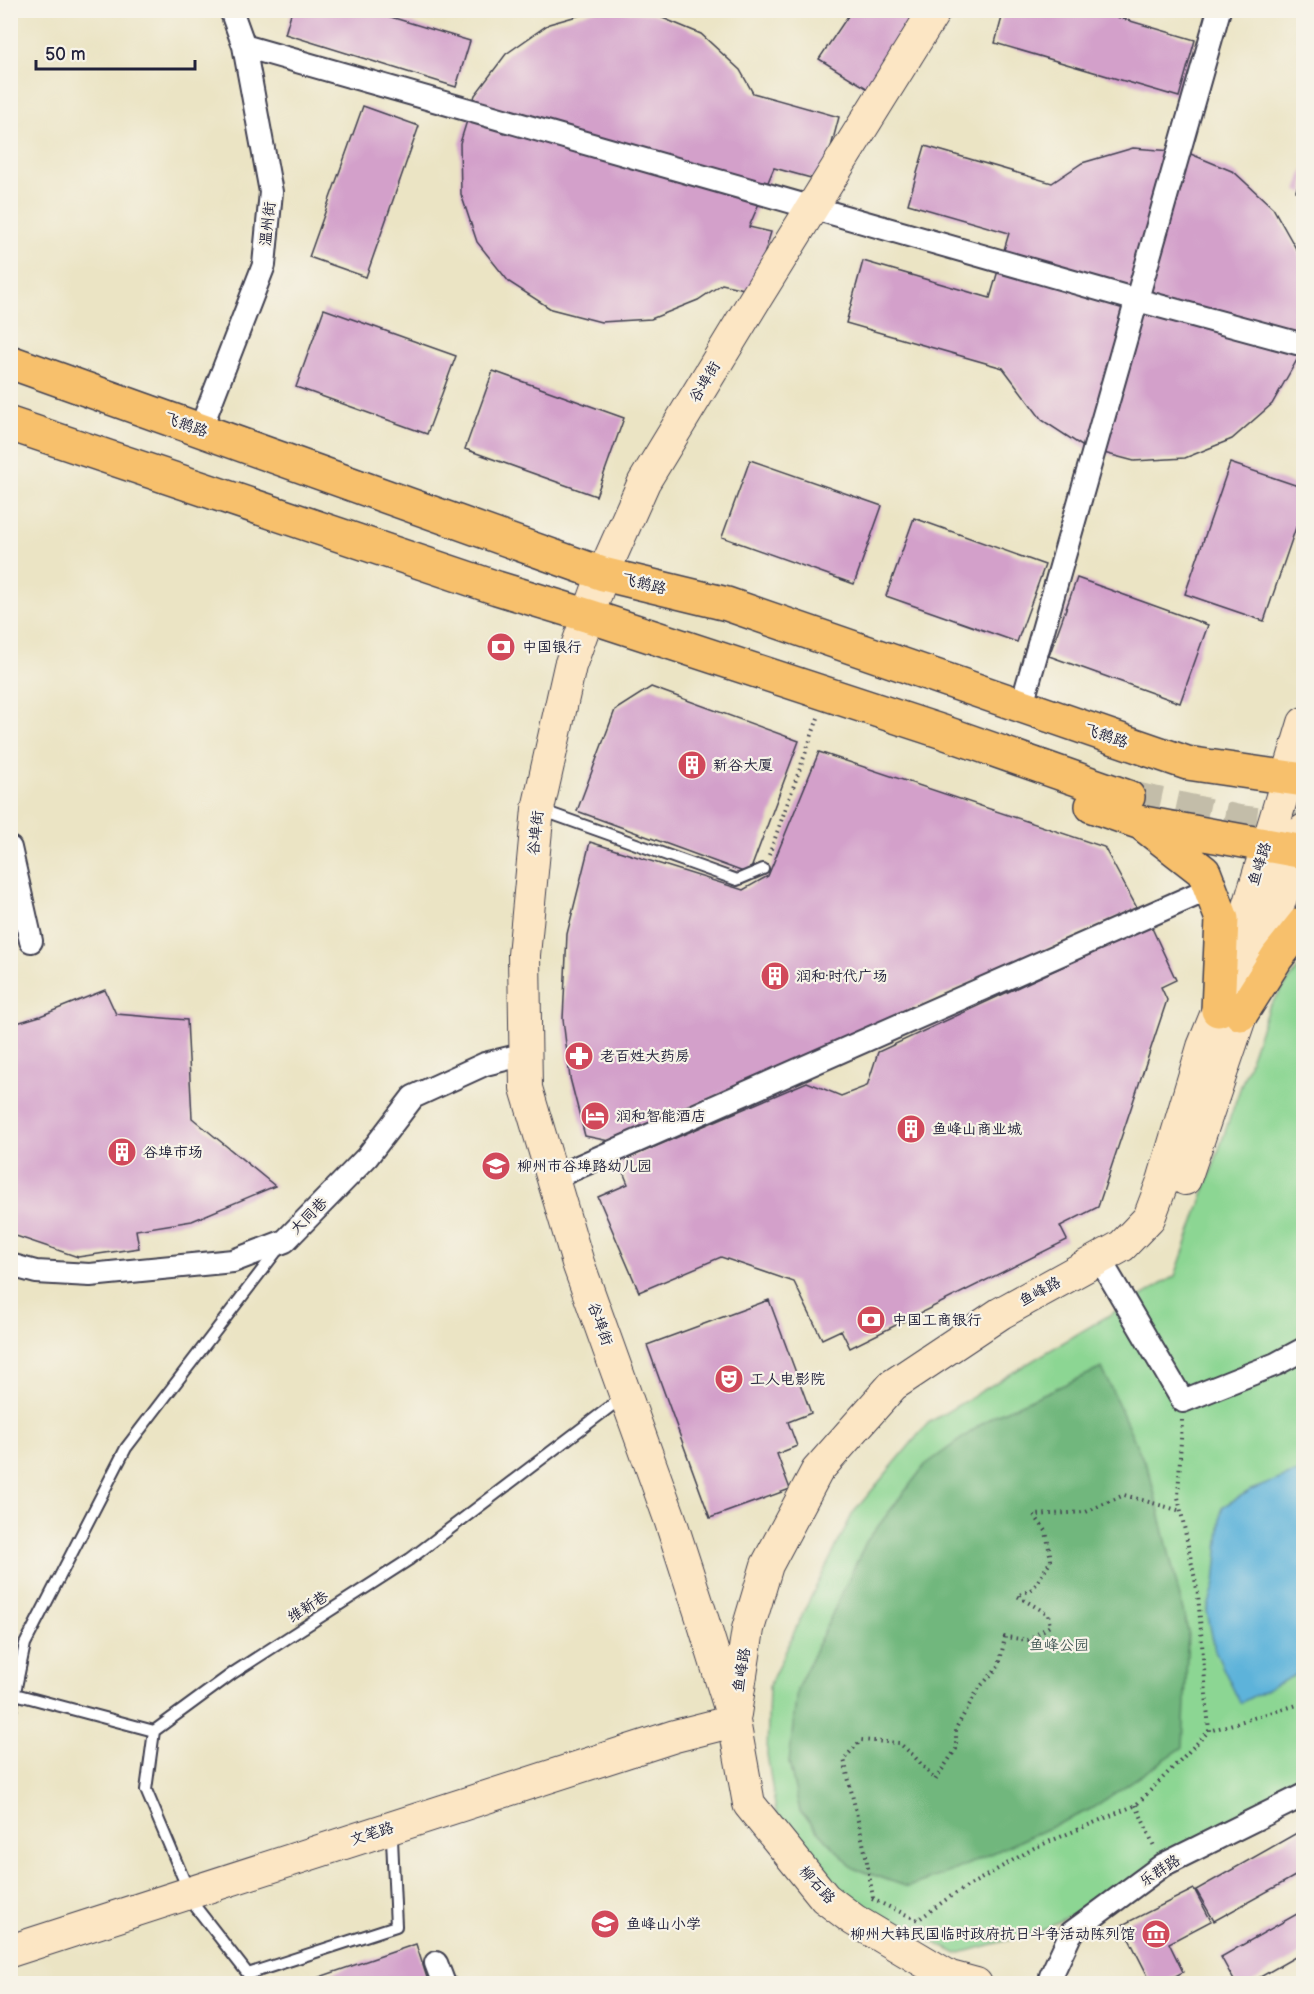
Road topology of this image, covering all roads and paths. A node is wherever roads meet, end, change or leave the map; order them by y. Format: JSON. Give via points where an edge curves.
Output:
{"nodes":[{"id":1,"x":231,"y":10,"type":"edge"},
{"id":2,"x":934,"y":10,"type":"edge"},
{"id":3,"x":1219,"y":10,"type":"edge"},
{"id":4,"x":244,"y":46,"type":"junction"},
{"id":5,"x":813,"y":207,"type":"junction"},
{"id":6,"x":1137,"y":300,"type":"junction"},
{"id":7,"x":1304,"y":345,"type":"edge"},
{"id":8,"x":10,"y":363,"type":"edge"},
{"id":9,"x":10,"y":424,"type":"edge"},
{"id":10,"x":200,"y":430,"type":"junction"},
{"id":11,"x":603,"y":574,"type":"junction"},
{"id":12,"x":589,"y":616,"type":"junction"},
{"id":13,"x":1026,"y":690,"type":"dead end"},
{"id":14,"x":820,"y":712,"type":"junction"},
{"id":15,"x":1304,"y":723,"type":"edge"},
{"id":16,"x":1295,"y":778,"type":"edge"},
{"id":17,"x":538,"y":809,"type":"junction"},
{"id":18,"x":1133,"y":809,"type":"junction"},
{"id":19,"x":1292,"y":845,"type":"edge"},
{"id":20,"x":10,"y":848,"type":"edge"},
{"id":21,"x":763,"y":869,"type":"joint"},
{"id":22,"x":1210,"y":888,"type":"junction"},
{"id":23,"x":1304,"y":922,"type":"edge"},
{"id":24,"x":31,"y":941,"type":"dead end"},
{"id":25,"x":1229,"y":1012,"type":"junction"},
{"id":26,"x":526,"y":1054,"type":"junction"},
{"id":27,"x":553,"y":1178,"type":"junction"},
{"id":28,"x":285,"y":1240,"type":"junction"},
{"id":29,"x":10,"y":1265,"type":"edge"},
{"id":30,"x":1103,"y":1265,"type":"junction"},
{"id":31,"x":1304,"y":1349,"type":"edge"},
{"id":32,"x":626,"y":1395,"type":"junction"},
{"id":33,"x":1183,"y":1401,"type":"junction"},
{"id":34,"x":1181,"y":1511,"type":"junction"},
{"id":35,"x":15,"y":1694,"type":"junction"},
{"id":36,"x":1304,"y":1703,"type":"edge"},
{"id":37,"x":10,"y":1716,"type":"edge"},
{"id":38,"x":734,"y":1721,"type":"junction"},
{"id":39,"x":154,"y":1731,"type":"junction"},
{"id":40,"x":1209,"y":1731,"type":"junction"},
{"id":41,"x":1304,"y":1795,"type":"edge"},
{"id":42,"x":1136,"y":1805,"type":"junction"},
{"id":43,"x":389,"y":1828,"type":"junction"},
{"id":44,"x":1163,"y":1865,"type":"junction"},
{"id":45,"x":193,"y":1899,"type":"junction"},
{"id":46,"x":863,"y":1909,"type":"junction"},
{"id":47,"x":10,"y":1951,"type":"edge"},
{"id":48,"x":976,"y":1983,"type":"edge"},
{"id":49,"x":1051,"y":1983,"type":"edge"}],
"edges":[{"from":1,"to":4,"type":"street","name":"温州街"},
{"from":2,"to":5,"type":"street","name":"谷埠街"},
{"from":3,"to":6,"type":"street"},
{"from":4,"to":5,"type":"street"},
{"from":4,"to":10,"type":"street","name":"温州街","via":[[271,192],[264,265]]},
{"from":5,"to":6,"type":"street"},
{"from":5,"to":11,"type":"street","name":"谷埠街","via":[[644,482]]},
{"from":6,"to":7,"type":"street"},
{"from":6,"to":13,"type":"street"},
{"from":8,"to":10,"type":"main road","name":"飞鹅路"},
{"from":9,"to":12,"type":"main road"},
{"from":10,"to":11,"type":"main road","name":"飞鹅路"},
{"from":11,"to":12,"type":"street","name":"谷埠街"},
{"from":11,"to":16,"type":"main road","name":"飞鹅路","via":[[727,604],[1187,764]]},
{"from":12,"to":14,"type":"main road"},
{"from":12,"to":17,"type":"street","name":"谷埠街","via":[[570,666]]},
{"from":12,"to":18,"type":"main road","via":[[943,732]]},
{"from":14,"to":18,"type":"main road"},
{"from":14,"to":21,"type":"path"},
{"from":15,"to":16,"type":"street","name":"鱼峰路"},
{"from":16,"to":19,"type":"street","name":"鱼峰路"},
{"from":17,"to":21,"type":"lane","via":[[737,880]]},
{"from":17,"to":26,"type":"street","name":"谷埠街","via":[[524,955]]},
{"from":18,"to":19,"type":"main road"},
{"from":18,"to":22,"type":"main road","via":[[1204,872]]},
{"from":19,"to":25,"type":"street","name":"鱼峰路"},
{"from":20,"to":24,"type":"street"},
{"from":22,"to":25,"type":"main road","via":[[1222,920]]},
{"from":22,"to":27,"type":"street"},
{"from":23,"to":25,"type":"main road"},
{"from":25,"to":30,"type":"street","name":"鱼峰路","via":[[1183,1186],[1161,1230],[1142,1251]]},
{"from":26,"to":27,"type":"street","name":"谷埠街","via":[[526,1088]]},
{"from":26,"to":28,"type":"street","name":"大同巷","via":[[484,1064],[413,1097],[368,1157]]},
{"from":27,"to":32,"type":"street","name":"谷埠街","via":[[578,1263]]},
{"from":28,"to":29,"type":"street","name":"大同巷","via":[[232,1261],[90,1275],[36,1272]]},
{"from":28,"to":35,"type":"lane","via":[[126,1448],[25,1644]]},
{"from":30,"to":33,"type":"street"},
{"from":30,"to":38,"type":"street","name":"鱼峰路","via":[[899,1399],[833,1478],[785,1566]]},
{"from":31,"to":33,"type":"street"},
{"from":32,"to":38,"type":"street","name":"谷埠街"},
{"from":32,"to":39,"type":"lane","name":"维新巷","via":[[410,1559],[233,1673]]},
{"from":33,"to":34,"type":"path","via":[[1178,1497]]},
{"from":34,"to":40,"type":"path","via":[[1198,1594]]},
{"from":34,"to":46,"type":"path","via":[[1124,1496],[1086,1512],[1034,1515],[1046,1531],[1051,1560],[1033,1589],[1017,1596],[1048,1614],[1050,1626],[1028,1640],[1005,1637],[999,1666],[979,1688],[956,1728],[956,1749],[935,1780],[899,1743],[861,1740],[844,1760],[866,1856]]},
{"from":35,"to":37,"type":"lane"},
{"from":35,"to":39,"type":"lane"},
{"from":36,"to":40,"type":"path"},
{"from":38,"to":43,"type":"street","name":"文笔路","via":[[675,1736]]},
{"from":38,"to":46,"type":"street","name":"柳石路","via":[[749,1804],[825,1898]]},
{"from":39,"to":45,"type":"lane","via":[[146,1790]]},
{"from":40,"to":42,"type":"path"},
{"from":41,"to":44,"type":"street","name":"乐群路"},
{"from":42,"to":44,"type":"path"},
{"from":42,"to":46,"type":"path","via":[[1034,1848],[918,1920]]},
{"from":43,"to":45,"type":"street","name":"文笔路"},
{"from":43,"to":45,"type":"lane","via":[[396,1926],[248,1974]]},
{"from":44,"to":49,"type":"street","name":"乐群路","via":[[1071,1933]]},
{"from":45,"to":47,"type":"street","name":"文笔路"},
{"from":46,"to":48,"type":"street","name":"柳石路","via":[[950,1977]]}]}
